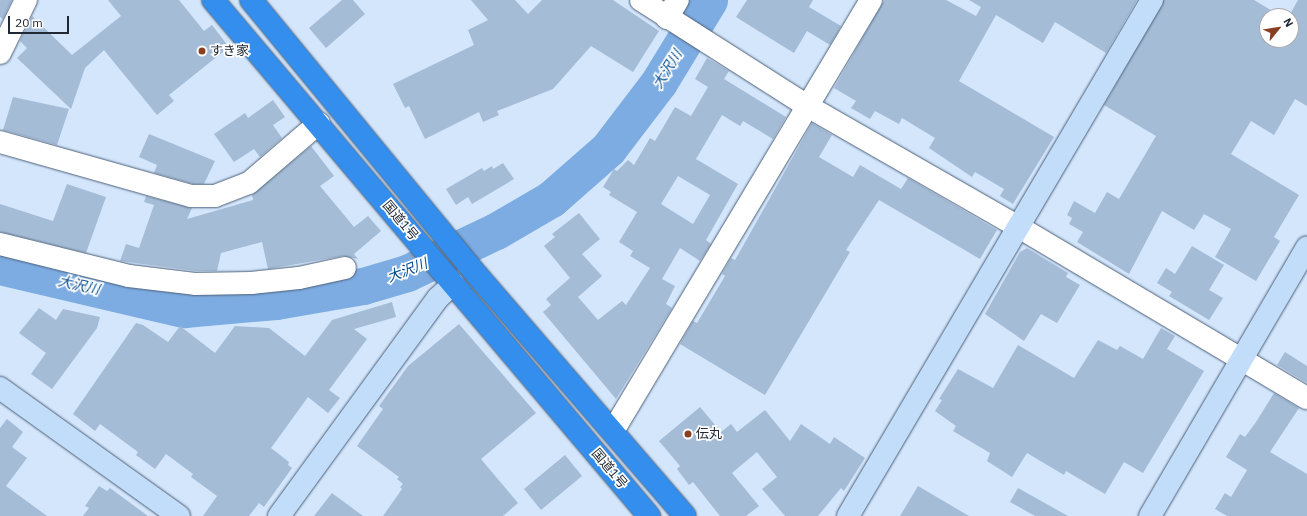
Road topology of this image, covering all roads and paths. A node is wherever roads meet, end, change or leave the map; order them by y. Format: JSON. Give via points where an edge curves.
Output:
{"nodes":[{"id":1,"x":26,"y":0,"type":"edge"},
{"id":2,"x":213,"y":0,"type":"edge"},
{"id":3,"x":251,"y":0,"type":"edge"},
{"id":4,"x":641,"y":0,"type":"edge"},
{"id":5,"x":871,"y":0,"type":"edge"},
{"id":6,"x":1152,"y":0,"type":"edge"},
{"id":7,"x":673,"y":9,"type":"edge"},
{"id":8,"x":2,"y":47,"type":"edge"},
{"id":9,"x":809,"y":107,"type":"junction"},
{"id":10,"x":319,"y":124,"type":"junction"},
{"id":11,"x":0,"y":142,"type":"edge"},
{"id":12,"x":1017,"y":226,"type":"junction"},
{"id":13,"x":0,"y":244,"type":"edge"},
{"id":14,"x":1307,"y":247,"type":"edge"},
{"id":15,"x":345,"y":268,"type":"dead end"},
{"id":16,"x":448,"y":279,"type":"junction"},
{"id":17,"x":1241,"y":359,"type":"junction"},
{"id":18,"x":0,"y":388,"type":"edge"},
{"id":19,"x":1307,"y":398,"type":"edge"},
{"id":20,"x":613,"y":431,"type":"junction"},
{"id":21,"x":179,"y":516,"type":"edge"},
{"id":22,"x":279,"y":516,"type":"edge"},
{"id":23,"x":649,"y":516,"type":"edge"},
{"id":24,"x":685,"y":516,"type":"edge"},
{"id":25,"x":848,"y":516,"type":"edge"},
{"id":26,"x":1150,"y":516,"type":"edge"}],
"edges":[{"from":1,"to":8,"type":"street"},
{"from":2,"to":10,"type":"highway","name":"国道1号"},
{"from":3,"to":20,"type":"highway","name":"国道1号","via":[[468,263]]},
{"from":4,"to":7,"type":"street"},
{"from":5,"to":9,"type":"street"},
{"from":6,"to":12,"type":"street"},
{"from":7,"to":9,"type":"street","via":[[711,44]]},
{"from":9,"to":12,"type":"street"},
{"from":9,"to":20,"type":"street"},
{"from":10,"to":11,"type":"street","via":[[249,183],[215,196],[191,196]]},
{"from":10,"to":16,"type":"highway","name":"国道1号"},
{"from":12,"to":17,"type":"street"},
{"from":12,"to":25,"type":"street"},
{"from":13,"to":15,"type":"street","via":[[130,276],[195,284],[251,283],[299,278]]},
{"from":14,"to":17,"type":"street"},
{"from":16,"to":22,"type":"street","via":[[438,298]]},
{"from":16,"to":23,"type":"highway","name":"国道1号"},
{"from":17,"to":19,"type":"street"},
{"from":17,"to":26,"type":"street"},
{"from":18,"to":21,"type":"street"},
{"from":20,"to":24,"type":"highway","name":"国道1号"}]}
